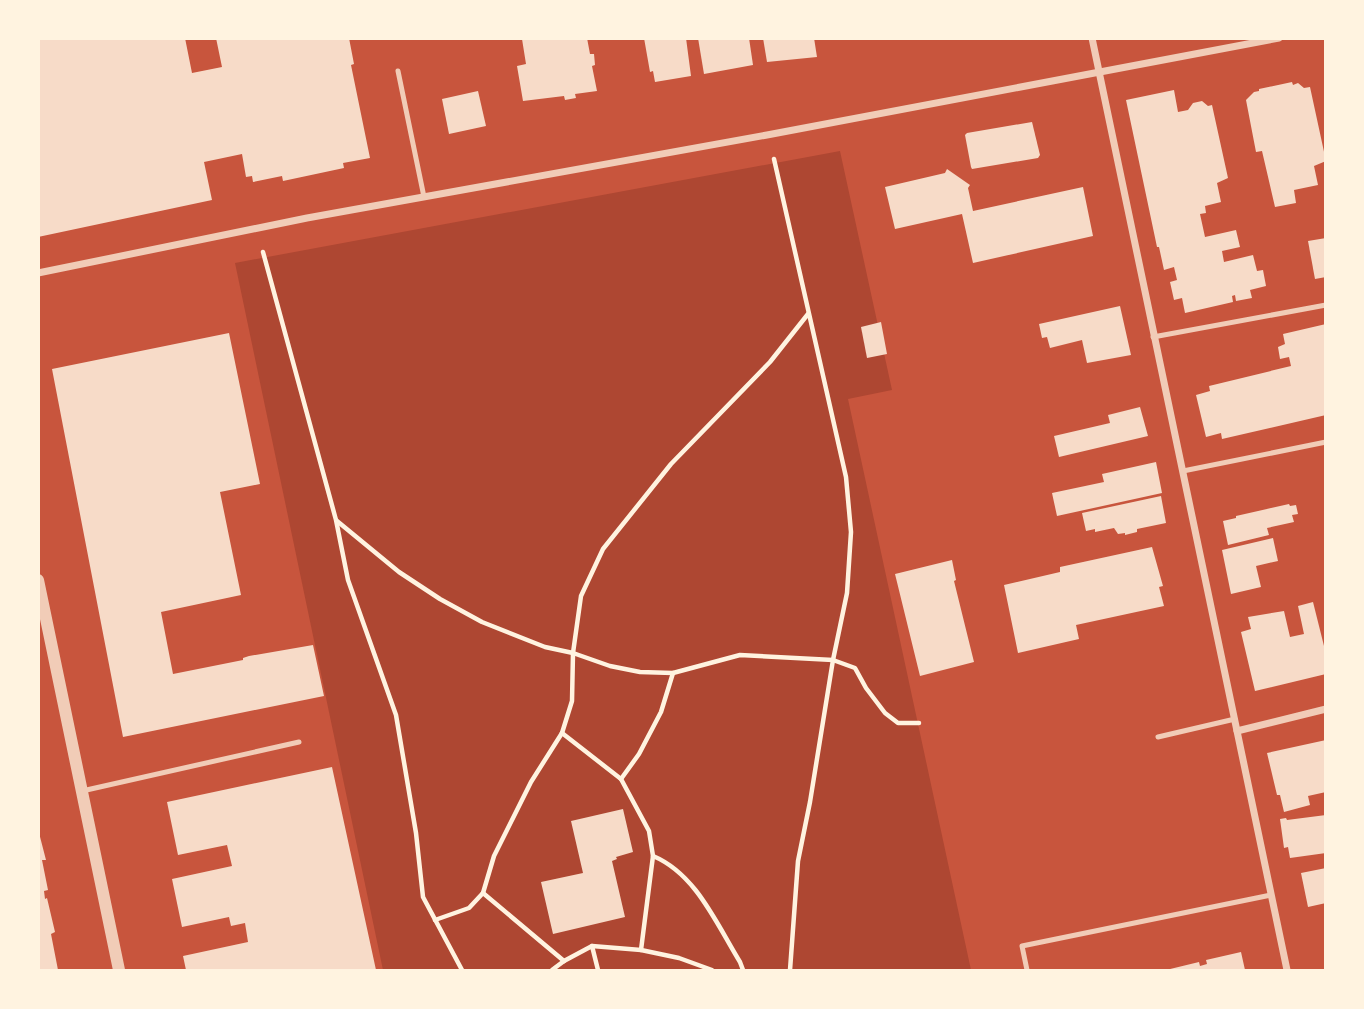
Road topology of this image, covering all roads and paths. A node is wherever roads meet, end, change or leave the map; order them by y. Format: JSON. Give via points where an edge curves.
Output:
{"nodes":[{"id":1,"x":1092,"y":38,"type":"edge"},
{"id":2,"x":1279,"y":38,"type":"edge"},
{"id":3,"x":398,"y":71,"type":"dead end"},
{"id":4,"x":1099,"y":72,"type":"junction"},
{"id":5,"x":774,"y":159,"type":"dead end"},
{"id":6,"x":424,"y":197,"type":"junction"},
{"id":7,"x":263,"y":252,"type":"dead end"},
{"id":8,"x":38,"y":273,"type":"edge"},
{"id":9,"x":1325,"y":305,"type":"edge"},
{"id":10,"x":809,"y":314,"type":"junction"},
{"id":11,"x":1153,"y":337,"type":"junction"},
{"id":12,"x":1325,"y":442,"type":"edge"},
{"id":13,"x":1183,"y":471,"type":"junction"},
{"id":14,"x":336,"y":520,"type":"junction"},
{"id":15,"x":38,"y":580,"type":"edge"},
{"id":16,"x":573,"y":653,"type":"junction"},
{"id":17,"x":832,"y":660,"type":"junction"},
{"id":18,"x":673,"y":673,"type":"junction"},
{"id":19,"x":1325,"y":709,"type":"edge"},
{"id":20,"x":1235,"y":719,"type":"junction"},
{"id":21,"x":919,"y":723,"type":"dead end"},
{"id":22,"x":1237,"y":731,"type":"junction"},
{"id":23,"x":562,"y":733,"type":"junction"},
{"id":24,"x":1158,"y":737,"type":"dead end"},
{"id":25,"x":299,"y":742,"type":"dead end"},
{"id":26,"x":621,"y":779,"type":"junction"},
{"id":27,"x":82,"y":791,"type":"junction"},
{"id":28,"x":653,"y":856,"type":"junction"},
{"id":29,"x":483,"y":893,"type":"junction"},
{"id":30,"x":1271,"y":895,"type":"junction"},
{"id":31,"x":435,"y":920,"type":"junction"},
{"id":32,"x":593,"y":946,"type":"junction"},
{"id":33,"x":641,"y":950,"type":"junction"},
{"id":34,"x":564,"y":961,"type":"junction"},
{"id":35,"x":119,"y":971,"type":"edge"},
{"id":36,"x":462,"y":971,"type":"edge"},
{"id":37,"x":552,"y":971,"type":"edge"},
{"id":38,"x":598,"y":971,"type":"edge"},
{"id":39,"x":712,"y":971,"type":"edge"},
{"id":40,"x":743,"y":971,"type":"edge"},
{"id":41,"x":790,"y":971,"type":"edge"},
{"id":42,"x":1027,"y":971,"type":"edge"},
{"id":43,"x":1287,"y":971,"type":"edge"}],
"edges":[{"from":1,"to":4,"type":"street"},
{"from":2,"to":4,"type":"street"},
{"from":3,"to":6,"type":"lane"},
{"from":4,"to":6,"type":"street"},
{"from":4,"to":11,"type":"street"},
{"from":5,"to":10,"type":"path"},
{"from":6,"to":8,"type":"street"},
{"from":7,"to":14,"type":"path"},
{"from":9,"to":11,"type":"lane"},
{"from":10,"to":16,"type":"path","via":[[770,362],[671,464],[603,549],[581,596]]},
{"from":10,"to":17,"type":"path","via":[[845,477],[851,532],[847,593]]},
{"from":11,"to":13,"type":"street"},
{"from":12,"to":13,"type":"lane"},
{"from":13,"to":20,"type":"street"},
{"from":14,"to":16,"type":"path","via":[[440,599],[545,647]]},
{"from":14,"to":31,"type":"path","via":[[348,580],[396,715],[423,897]]},
{"from":15,"to":27,"type":"street"},
{"from":16,"to":18,"type":"path","via":[[610,666]]},
{"from":16,"to":23,"type":"path","via":[[572,701]]},
{"from":17,"to":18,"type":"path","via":[[740,655]]},
{"from":17,"to":21,"type":"path","via":[[855,668],[885,713],[898,723]]},
{"from":17,"to":41,"type":"path","via":[[797,861]]},
{"from":18,"to":26,"type":"path","via":[[662,712]]},
{"from":19,"to":22,"type":"street"},
{"from":20,"to":22,"type":"street"},
{"from":20,"to":24,"type":"lane"},
{"from":22,"to":30,"type":"street"},
{"from":23,"to":26,"type":"path"},
{"from":23,"to":29,"type":"path","via":[[494,856]]},
{"from":25,"to":27,"type":"lane"},
{"from":26,"to":28,"type":"path","via":[[649,831]]},
{"from":27,"to":35,"type":"street"},
{"from":28,"to":33,"type":"path"},
{"from":28,"to":40,"type":"path","via":[[689,880]]},
{"from":29,"to":31,"type":"path","via":[[469,908]]},
{"from":29,"to":34,"type":"path"},
{"from":30,"to":42,"type":"lane","via":[[1022,946]]},
{"from":30,"to":43,"type":"street"},
{"from":31,"to":36,"type":"path"},
{"from":32,"to":33,"type":"path"},
{"from":32,"to":34,"type":"path"},
{"from":32,"to":38,"type":"path"},
{"from":33,"to":39,"type":"path"},
{"from":34,"to":37,"type":"path"}]}
